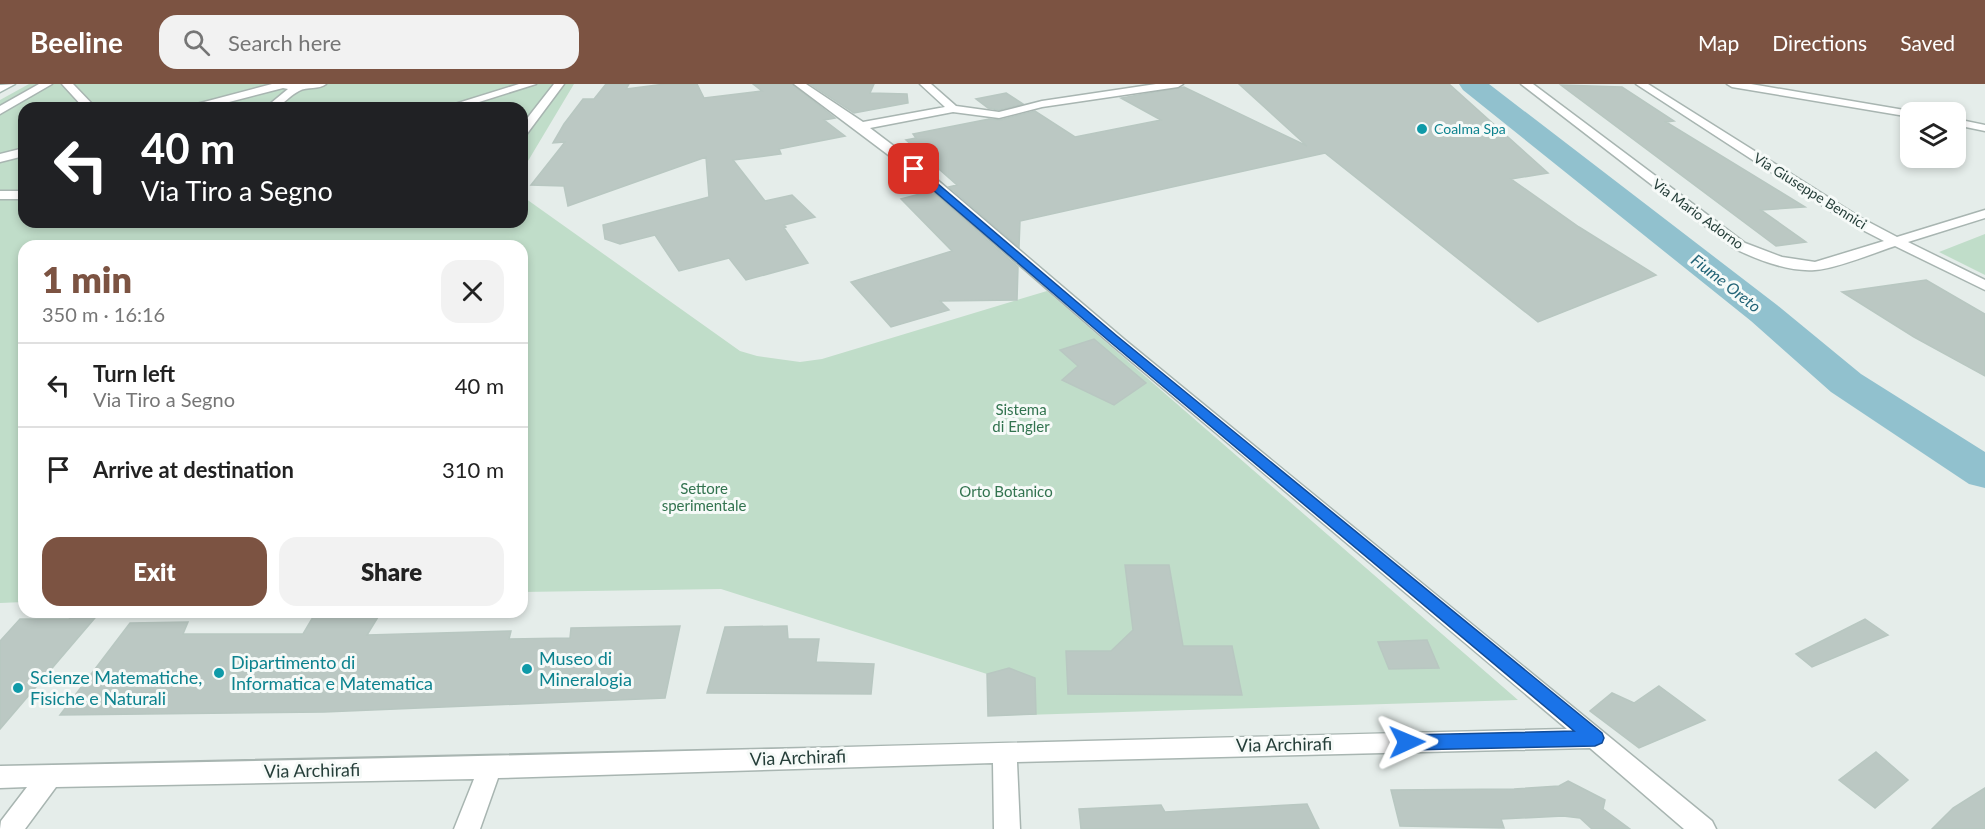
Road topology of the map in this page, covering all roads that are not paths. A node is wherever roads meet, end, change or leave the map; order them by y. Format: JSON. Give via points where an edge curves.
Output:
{"nodes":[{"id":1,"x":10,"y":84,"type":"edge"},
{"id":2,"x":47,"y":84,"type":"edge"},
{"id":3,"x":67,"y":84,"type":"edge"},
{"id":4,"x":281,"y":84,"type":"edge"},
{"id":5,"x":321,"y":84,"type":"edge"},
{"id":6,"x":531,"y":84,"type":"edge"},
{"id":7,"x":559,"y":84,"type":"edge"},
{"id":8,"x":799,"y":84,"type":"edge"},
{"id":9,"x":925,"y":84,"type":"edge"},
{"id":10,"x":1178,"y":84,"type":"edge"},
{"id":11,"x":1526,"y":84,"type":"edge"},
{"id":12,"x":1641,"y":84,"type":"edge"},
{"id":13,"x":1732,"y":84,"type":"edge"},
{"id":14,"x":297,"y":87,"type":"junction"},
{"id":15,"x":0,"y":90,"type":"edge"},
{"id":16,"x":84,"y":102,"type":"edge"},
{"id":17,"x":215,"y":102,"type":"edge"},
{"id":18,"x":278,"y":102,"type":"edge"},
{"id":19,"x":469,"y":102,"type":"edge"},
{"id":20,"x":953,"y":109,"type":"junction"},
{"id":21,"x":0,"y":111,"type":"edge"},
{"id":22,"x":1900,"y":112,"type":"edge"},
{"id":23,"x":1966,"y":124,"type":"edge"},
{"id":24,"x":528,"y":125,"type":"edge"},
{"id":25,"x":862,"y":126,"type":"junction"},
{"id":26,"x":1985,"y":128,"type":"edge"},
{"id":27,"x":18,"y":154,"type":"edge"},
{"id":28,"x":0,"y":158,"type":"edge"},
{"id":29,"x":0,"y":195,"type":"edge"},
{"id":30,"x":18,"y":195,"type":"edge"},
{"id":31,"x":1985,"y":214,"type":"edge"},
{"id":32,"x":1896,"y":243,"type":"junction"},
{"id":33,"x":1985,"y":286,"type":"edge"},
{"id":34,"x":1595,"y":738,"type":"junction"},
{"id":35,"x":1005,"y":752,"type":"junction"},
{"id":36,"x":490,"y":768,"type":"junction"},
{"id":37,"x":50,"y":776,"type":"junction"},
{"id":38,"x":0,"y":777,"type":"edge"},
{"id":39,"x":10,"y":829,"type":"edge"},
{"id":40,"x":467,"y":829,"type":"edge"},
{"id":41,"x":1006,"y":829,"type":"edge"},
{"id":42,"x":1703,"y":829,"type":"edge"}],
"edges":[{"from":1,"to":15,"type":"street"},
{"from":2,"to":21,"type":"street"},
{"from":3,"to":16,"type":"street"},
{"from":4,"to":14,"type":"street"},
{"from":4,"to":17,"type":"street"},
{"from":5,"to":14,"type":"street"},
{"from":6,"to":19,"type":"street"},
{"from":7,"to":24,"type":"street"},
{"from":8,"to":25,"type":"street"},
{"from":9,"to":20,"type":"street"},
{"from":10,"to":20,"type":"street","via":[[999,114]]},
{"from":11,"to":32,"type":"street","name":"Via Mario Adorno","via":[[1740,246],[1765,258],[1816,266]]},
{"from":12,"to":32,"type":"street","name":"Via Giuseppe Bennici"},
{"from":13,"to":22,"type":"street"},
{"from":14,"to":18,"type":"street"},
{"from":20,"to":25,"type":"street"},
{"from":23,"to":26,"type":"street"},
{"from":25,"to":34,"type":"street"},
{"from":27,"to":28,"type":"street"},
{"from":29,"to":30,"type":"street"},
{"from":31,"to":32,"type":"street","name":"Via Mario Adorno"},
{"from":32,"to":33,"type":"street","name":"Via Giuseppe Bennici"},
{"from":34,"to":35,"type":"street","name":"Via Archirafi"},
{"from":34,"to":42,"type":"street"},
{"from":35,"to":36,"type":"street","name":"Via Archirafi"},
{"from":35,"to":41,"type":"street"},
{"from":36,"to":37,"type":"street","name":"Via Archirafi"},
{"from":36,"to":40,"type":"street"},
{"from":37,"to":38,"type":"street","name":"Via Archirafi"},
{"from":37,"to":39,"type":"street"}]}
